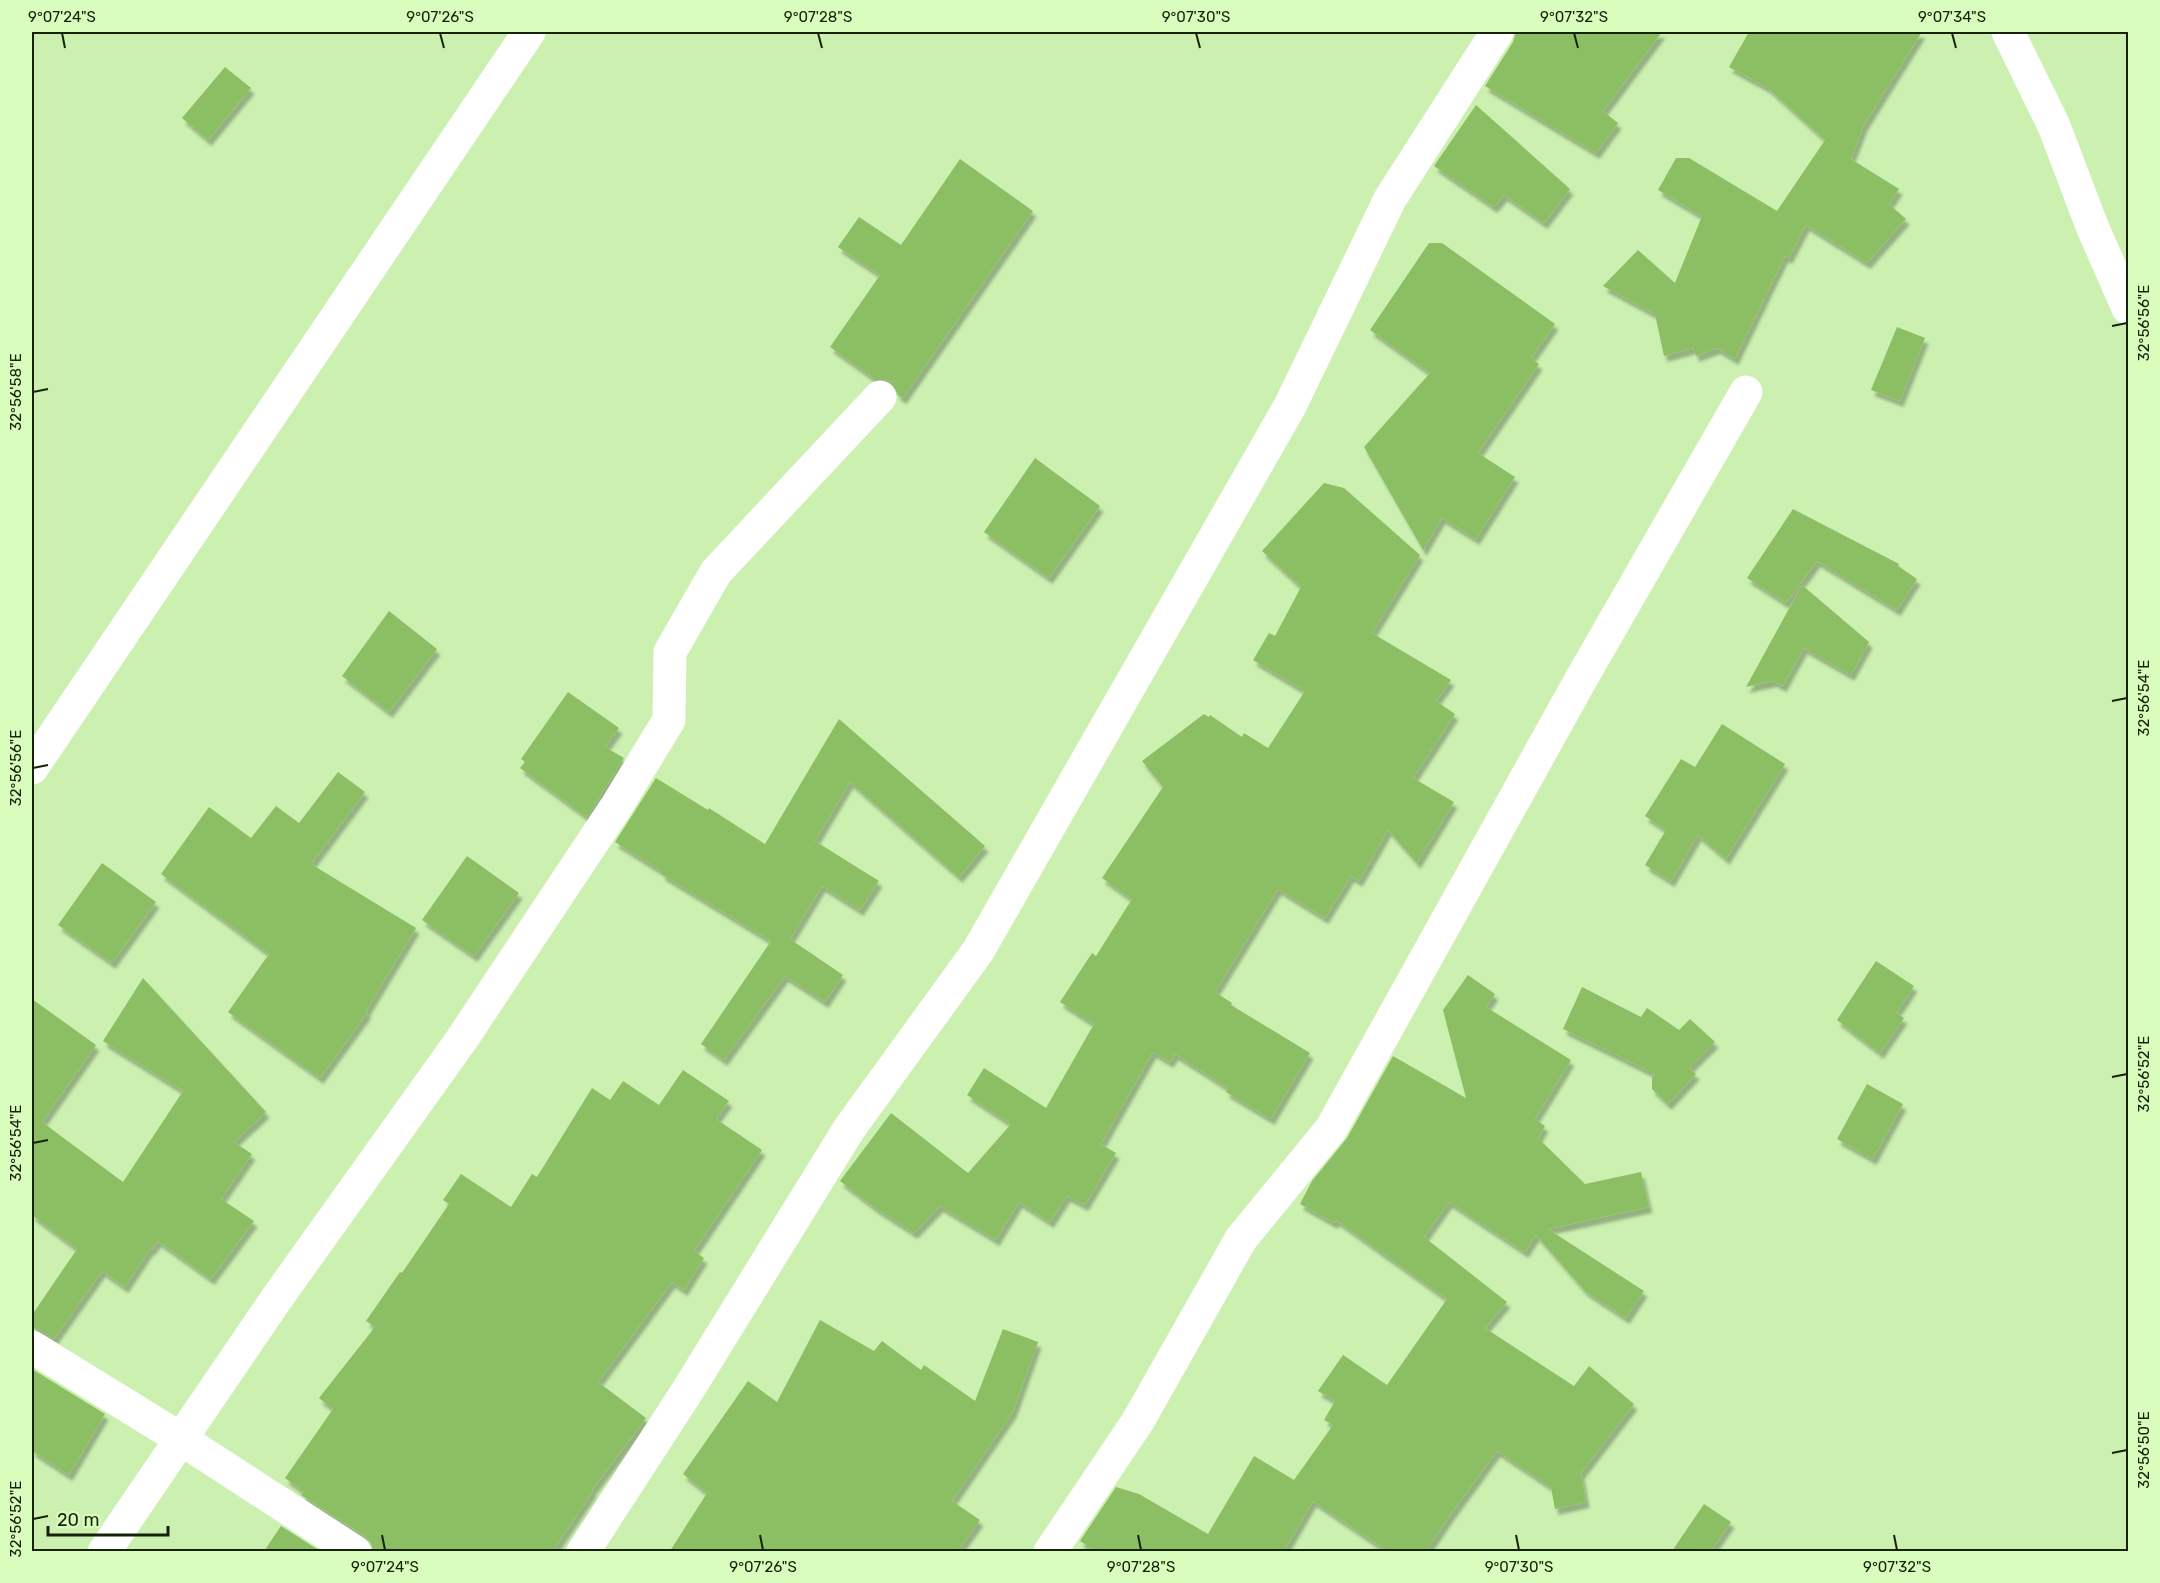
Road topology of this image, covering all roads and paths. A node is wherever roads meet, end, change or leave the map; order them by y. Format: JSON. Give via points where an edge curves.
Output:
{"nodes":[{"id":1,"x":529,"y":32,"type":"edge"},
{"id":2,"x":1497,"y":32,"type":"edge"},
{"id":3,"x":2008,"y":32,"type":"edge"},
{"id":4,"x":2128,"y":308,"type":"edge"},
{"id":5,"x":1746,"y":392,"type":"dead end"},
{"id":6,"x":880,"y":397,"type":"dead end"},
{"id":7,"x":32,"y":768,"type":"edge"},
{"id":8,"x":32,"y":1347,"type":"edge"},
{"id":9,"x":181,"y":1439,"type":"junction"},
{"id":10,"x":104,"y":1551,"type":"edge"},
{"id":11,"x":355,"y":1551,"type":"edge"},
{"id":12,"x":583,"y":1551,"type":"edge"},
{"id":13,"x":1050,"y":1551,"type":"edge"}],
"edges":[{"from":1,"to":7,"type":"street"},
{"from":2,"to":12,"type":"street","via":[[1390,199],[1290,406],[978,951],[849,1129]]},
{"from":3,"to":4,"type":"street","via":[[2054,126]]},
{"from":5,"to":13,"type":"street","via":[[1331,1129],[1241,1239],[1138,1421]]},
{"from":6,"to":9,"type":"street","via":[[716,572],[670,652],[669,720],[616,807],[462,1039]]},
{"from":8,"to":9,"type":"street"},
{"from":9,"to":10,"type":"street"},
{"from":9,"to":11,"type":"street"}]}
